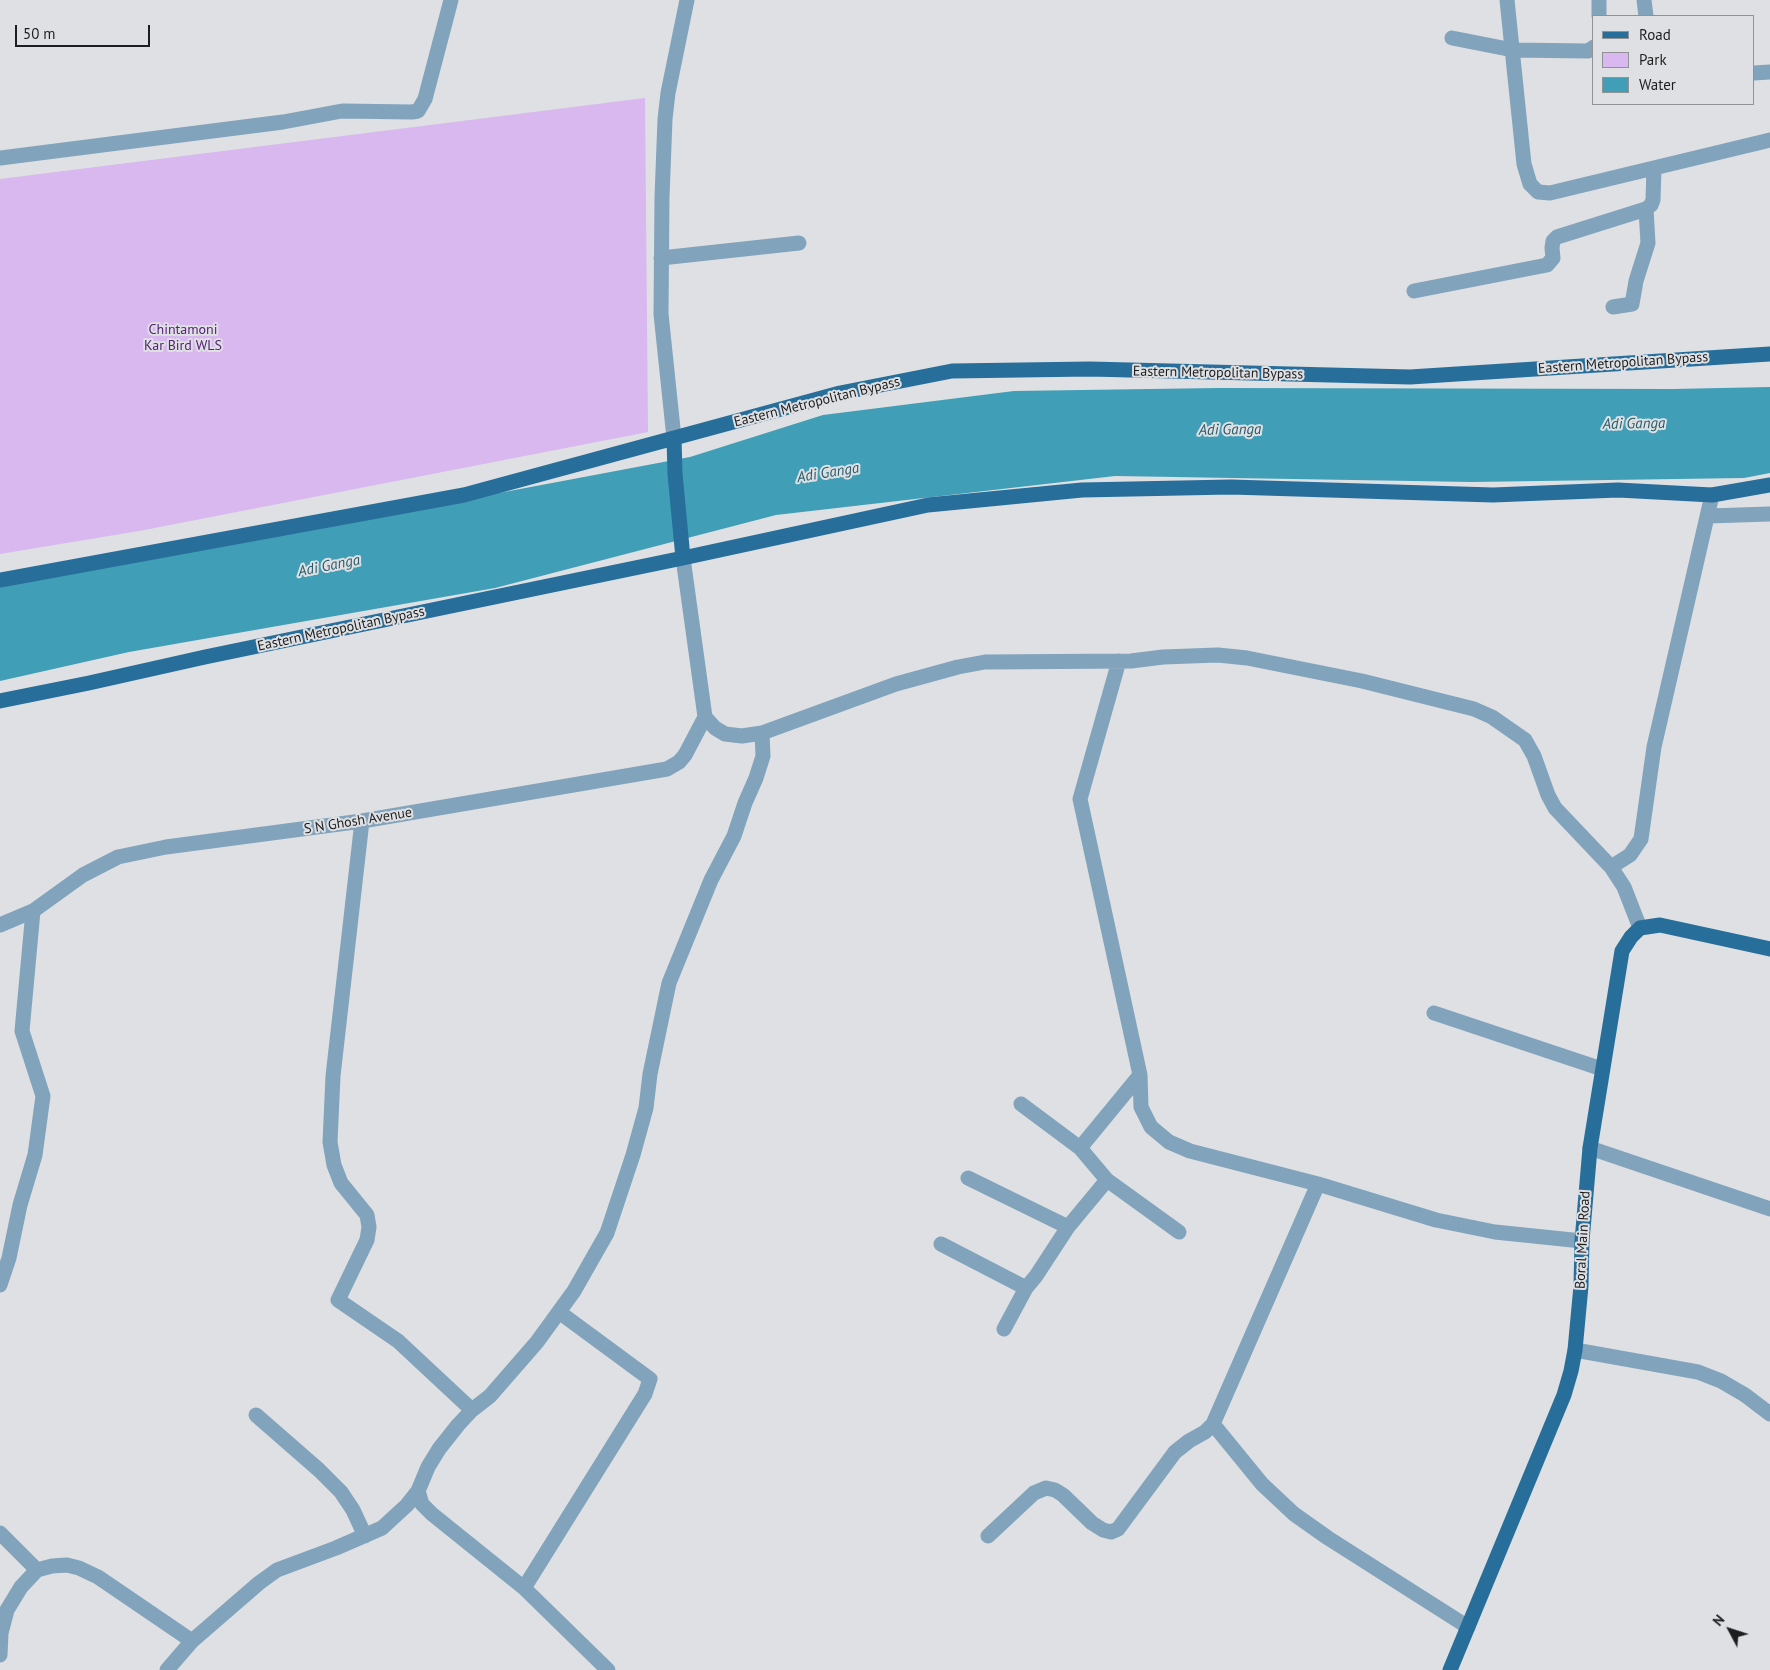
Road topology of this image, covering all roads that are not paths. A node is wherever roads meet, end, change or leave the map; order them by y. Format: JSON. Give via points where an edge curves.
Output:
{"nodes":[{"id":1,"x":451,"y":0,"type":"edge"},
{"id":2,"x":687,"y":0,"type":"edge"},
{"id":3,"x":1507,"y":0,"type":"edge"},
{"id":4,"x":1599,"y":0,"type":"edge"},
{"id":5,"x":1644,"y":0,"type":"edge"},
{"id":6,"x":1599,"y":15,"type":"edge"},
{"id":7,"x":1646,"y":15,"type":"edge"},
{"id":8,"x":1452,"y":38,"type":"dead end"},
{"id":9,"x":1592,"y":48,"type":"edge"},
{"id":10,"x":1513,"y":50,"type":"junction"},
{"id":11,"x":1770,"y":72,"type":"edge"},
{"id":12,"x":1755,"y":73,"type":"edge"},
{"id":13,"x":1770,"y":140,"type":"edge"},
{"id":14,"x":0,"y":158,"type":"edge"},
{"id":15,"x":1654,"y":168,"type":"junction"},
{"id":16,"x":1646,"y":209,"type":"junction"},
{"id":17,"x":799,"y":243,"type":"dead end"},
{"id":18,"x":661,"y":258,"type":"junction"},
{"id":19,"x":1414,"y":291,"type":"dead end"},
{"id":20,"x":1613,"y":307,"type":"dead end"},
{"id":21,"x":1770,"y":354,"type":"edge"},
{"id":22,"x":674,"y":438,"type":"junction"},
{"id":23,"x":1770,"y":485,"type":"edge"},
{"id":24,"x":1712,"y":495,"type":"junction"},
{"id":25,"x":1770,"y":514,"type":"edge"},
{"id":26,"x":1708,"y":516,"type":"junction"},
{"id":27,"x":683,"y":558,"type":"junction"},
{"id":28,"x":0,"y":580,"type":"edge"},
{"id":29,"x":1119,"y":661,"type":"junction"},
{"id":30,"x":0,"y":701,"type":"edge"},
{"id":31,"x":705,"y":717,"type":"junction"},
{"id":32,"x":762,"y":733,"type":"junction"},
{"id":33,"x":362,"y":821,"type":"junction"},
{"id":34,"x":1611,"y":867,"type":"junction"},
{"id":35,"x":33,"y":911,"type":"junction"},
{"id":36,"x":0,"y":925,"type":"edge"},
{"id":37,"x":1640,"y":928,"type":"junction"},
{"id":38,"x":1770,"y":949,"type":"edge"},
{"id":39,"x":1434,"y":1013,"type":"dead end"},
{"id":40,"x":1602,"y":1069,"type":"junction"},
{"id":41,"x":1140,"y":1075,"type":"junction"},
{"id":42,"x":1022,"y":1104,"type":"dead end"},
{"id":43,"x":1080,"y":1148,"type":"junction"},
{"id":44,"x":1590,"y":1148,"type":"junction"},
{"id":45,"x":968,"y":1178,"type":"dead end"},
{"id":46,"x":1107,"y":1180,"type":"junction"},
{"id":47,"x":1318,"y":1184,"type":"junction"},
{"id":48,"x":1770,"y":1209,"type":"edge"},
{"id":49,"x":1068,"y":1227,"type":"junction"},
{"id":50,"x":1178,"y":1232,"type":"dead end"},
{"id":51,"x":1582,"y":1240,"type":"junction"},
{"id":52,"x":941,"y":1244,"type":"dead end"},
{"id":53,"x":0,"y":1284,"type":"edge"},
{"id":54,"x":1026,"y":1288,"type":"junction"},
{"id":55,"x":559,"y":1312,"type":"junction"},
{"id":56,"x":1004,"y":1329,"type":"dead end"},
{"id":57,"x":1575,"y":1350,"type":"junction"},
{"id":58,"x":472,"y":1410,"type":"junction"},
{"id":59,"x":1770,"y":1414,"type":"edge"},
{"id":60,"x":256,"y":1416,"type":"dead end"},
{"id":61,"x":1213,"y":1424,"type":"junction"},
{"id":62,"x":418,"y":1491,"type":"junction"},
{"id":63,"x":0,"y":1532,"type":"edge"},
{"id":64,"x":365,"y":1536,"type":"junction"},
{"id":65,"x":988,"y":1536,"type":"dead end"},
{"id":66,"x":37,"y":1570,"type":"junction"},
{"id":67,"x":524,"y":1588,"type":"junction"},
{"id":68,"x":1468,"y":1627,"type":"junction"},
{"id":69,"x":192,"y":1641,"type":"junction"},
{"id":70,"x":0,"y":1656,"type":"edge"},
{"id":71,"x":167,"y":1670,"type":"edge"},
{"id":72,"x":608,"y":1670,"type":"edge"},
{"id":73,"x":1450,"y":1670,"type":"edge"}],
"edges":[{"from":1,"to":14,"type":"street","via":[[426,99],[418,111],[342,111],[283,122]]},
{"from":2,"to":18,"type":"street","via":[[665,119]]},
{"from":3,"to":10,"type":"street"},
{"from":4,"to":6,"type":"street"},
{"from":5,"to":7,"type":"street"},
{"from":8,"to":10,"type":"street"},
{"from":9,"to":10,"type":"street","via":[[1588,51]]},
{"from":10,"to":15,"type":"street","via":[[1524,164],[1530,184],[1538,192],[1550,193]]},
{"from":11,"to":12,"type":"street"},
{"from":13,"to":15,"type":"street"},
{"from":15,"to":16,"type":"street","via":[[1653,200]]},
{"from":16,"to":19,"type":"street","via":[[1557,238],[1553,241],[1553,258],[1547,265]]},
{"from":16,"to":20,"type":"street","via":[[1648,243],[1632,304]]},
{"from":17,"to":18,"type":"street"},
{"from":18,"to":22,"type":"street","via":[[661,314]]},
{"from":21,"to":22,"type":"main road","name":"Eastern Metropolitan Bypass","via":[[1410,377],[1090,369],[952,372],[840,393]]},
{"from":22,"to":27,"type":"main road"},
{"from":22,"to":28,"type":"main road","name":"Eastern Metropolitan Bypass","via":[[464,495]]},
{"from":23,"to":24,"type":"main road","name":"Eastern Metropolitan Bypass"},
{"from":24,"to":26,"type":"street"},
{"from":24,"to":27,"type":"main road","name":"Eastern Metropolitan Bypass","via":[[1618,490],[1493,495],[1231,487],[1082,490],[928,505]]},
{"from":25,"to":26,"type":"street"},
{"from":26,"to":34,"type":"street","via":[[1654,747],[1642,839],[1630,855]]},
{"from":27,"to":30,"type":"main road","name":"Eastern Metropolitan Bypass"},
{"from":27,"to":31,"type":"street"},
{"from":29,"to":32,"type":"street","via":[[1009,661],[958,666],[896,684]]},
{"from":29,"to":34,"type":"street","via":[[1218,654],[1362,681],[1474,709],[1492,717],[1524,740],[1555,808]]},
{"from":29,"to":41,"type":"street","via":[[1080,799]]},
{"from":31,"to":32,"type":"street","via":[[725,734]]},
{"from":31,"to":33,"type":"street","name":"S N Ghosh Avenue","via":[[685,755],[668,769]]},
{"from":32,"to":55,"type":"street","via":[[763,756],[756,778],[669,983],[646,1108],[607,1233]]},
{"from":33,"to":35,"type":"street","name":"S N Ghosh Avenue","via":[[166,847],[118,857],[83,875]]},
{"from":33,"to":58,"type":"street","via":[[333,1076],[330,1142],[341,1182],[368,1215],[369,1227],[367,1240],[338,1300],[398,1341]]},
{"from":34,"to":37,"type":"street","via":[[1624,887]]},
{"from":35,"to":36,"type":"street","name":"S N Ghosh Avenue"},
{"from":35,"to":53,"type":"street","via":[[22,1031],[44,1096],[35,1155],[20,1205],[10,1258]]},
{"from":37,"to":38,"type":"main road","via":[[1660,925]]},
{"from":37,"to":40,"type":"main road","name":"Boral Main Road","via":[[1622,951]]},
{"from":39,"to":40,"type":"street"},
{"from":40,"to":44,"type":"main road","name":"Boral Main Road"},
{"from":41,"to":43,"type":"street"},
{"from":41,"to":47,"type":"street","via":[[1141,1107],[1151,1127],[1169,1142],[1190,1151]]},
{"from":42,"to":43,"type":"street"},
{"from":43,"to":46,"type":"street"},
{"from":44,"to":48,"type":"street"},
{"from":44,"to":51,"type":"main road","name":"Boral Main Road"},
{"from":45,"to":49,"type":"street"},
{"from":46,"to":49,"type":"street"},
{"from":46,"to":50,"type":"street"},
{"from":47,"to":51,"type":"street","via":[[1436,1220],[1495,1232]]},
{"from":47,"to":61,"type":"street"},
{"from":49,"to":54,"type":"street"},
{"from":51,"to":57,"type":"main road","name":"Boral Main Road"},
{"from":52,"to":54,"type":"street"},
{"from":54,"to":56,"type":"street"},
{"from":55,"to":58,"type":"street","via":[[515,1370]]},
{"from":55,"to":67,"type":"street","via":[[650,1379],[645,1394]]},
{"from":57,"to":59,"type":"street","via":[[1698,1372],[1737,1390]]},
{"from":57,"to":68,"type":"main road","name":"Boral Main Road","via":[[1564,1396]]},
{"from":58,"to":62,"type":"street","via":[[439,1449]]},
{"from":60,"to":64,"type":"street","via":[[341,1492]]},
{"from":61,"to":65,"type":"street","via":[[1175,1452],[1118,1529],[1111,1532],[1102,1530],[1063,1495],[1046,1488],[1034,1493]]},
{"from":61,"to":68,"type":"street","via":[[1262,1484],[1294,1514]]},
{"from":62,"to":64,"type":"street","via":[[394,1518]]},
{"from":62,"to":67,"type":"street","via":[[422,1504],[432,1514]]},
{"from":63,"to":66,"type":"street"},
{"from":64,"to":69,"type":"street","via":[[277,1570]]},
{"from":66,"to":69,"type":"street","via":[[67,1565],[80,1568],[126,1594]]},
{"from":66,"to":70,"type":"street","via":[[21,1587],[7,1610]]},
{"from":67,"to":72,"type":"street"},
{"from":68,"to":73,"type":"main road","name":"Boral Main Road"},
{"from":69,"to":71,"type":"street"}]}
